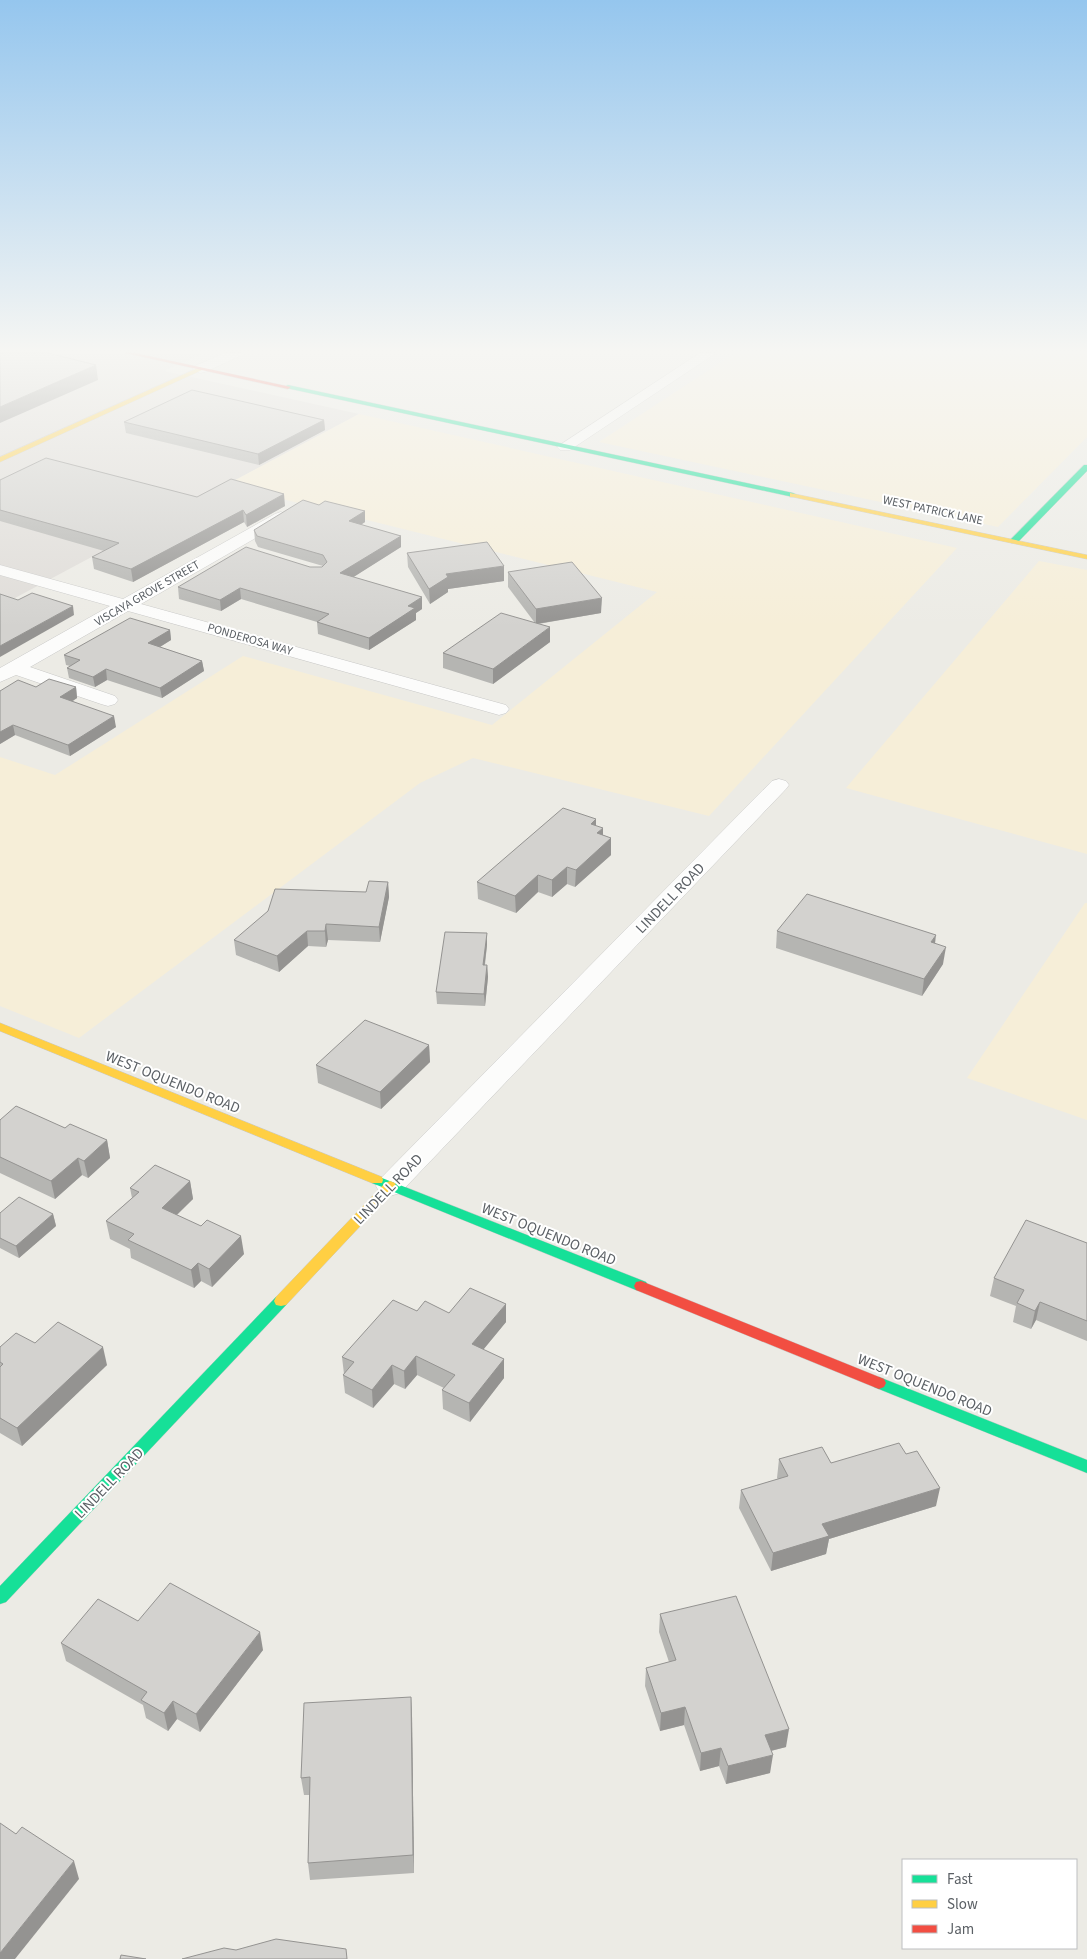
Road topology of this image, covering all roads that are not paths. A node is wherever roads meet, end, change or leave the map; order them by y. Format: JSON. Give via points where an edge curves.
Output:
{"nodes":[{"id":1,"x":34,"y":444,"type":"edge"},
{"id":2,"x":553,"y":444,"type":"edge"},
{"id":3,"x":569,"y":444,"type":"edge"},
{"id":4,"x":565,"y":447,"type":"junction"},
{"id":5,"x":0,"y":460,"type":"edge"},
{"id":6,"x":1087,"y":467,"type":"edge"},
{"id":7,"x":295,"y":509,"type":"edge"},
{"id":8,"x":1014,"y":542,"type":"junction"},
{"id":9,"x":230,"y":546,"type":"junction"},
{"id":10,"x":253,"y":553,"type":"edge"},
{"id":11,"x":1087,"y":557,"type":"edge"},
{"id":12,"x":0,"y":570,"type":"edge"},
{"id":13,"x":126,"y":605,"type":"junction"},
{"id":14,"x":7,"y":672,"type":"edge"},
{"id":15,"x":108,"y":700,"type":"dead end"},
{"id":16,"x":499,"y":709,"type":"dead end"},
{"id":17,"x":779,"y":785,"type":"dead end"},
{"id":18,"x":0,"y":1027,"type":"edge"},
{"id":19,"x":390,"y":1186,"type":"junction"},
{"id":20,"x":1087,"y":1467,"type":"edge"},
{"id":21,"x":0,"y":1597,"type":"edge"}],
"edges":[{"from":1,"to":5,"type":"street"},
{"from":2,"to":4,"type":"street","name":"WEST PATRICK LANE"},
{"from":3,"to":4,"type":"street"},
{"from":4,"to":8,"type":"street","name":"WEST PATRICK LANE"},
{"from":6,"to":8,"type":"street"},
{"from":7,"to":9,"type":"street","name":"VISCAYA GROVE STREET"},
{"from":8,"to":11,"type":"street","name":"WEST PATRICK LANE"},
{"from":9,"to":10,"type":"street"},
{"from":9,"to":13,"type":"street","name":"VISCAYA GROVE STREET"},
{"from":12,"to":13,"type":"street","name":"PONDEROSA WAY"},
{"from":13,"to":14,"type":"street","name":"VISCAYA GROVE STREET"},
{"from":13,"to":16,"type":"street","name":"PONDEROSA WAY"},
{"from":14,"to":15,"type":"street"},
{"from":17,"to":19,"type":"street","name":"LINDELL ROAD"},
{"from":18,"to":19,"type":"street","name":"WEST OQUENDO ROAD"},
{"from":19,"to":20,"type":"street","name":"WEST OQUENDO ROAD"},
{"from":19,"to":21,"type":"street","name":"LINDELL ROAD"}]}
